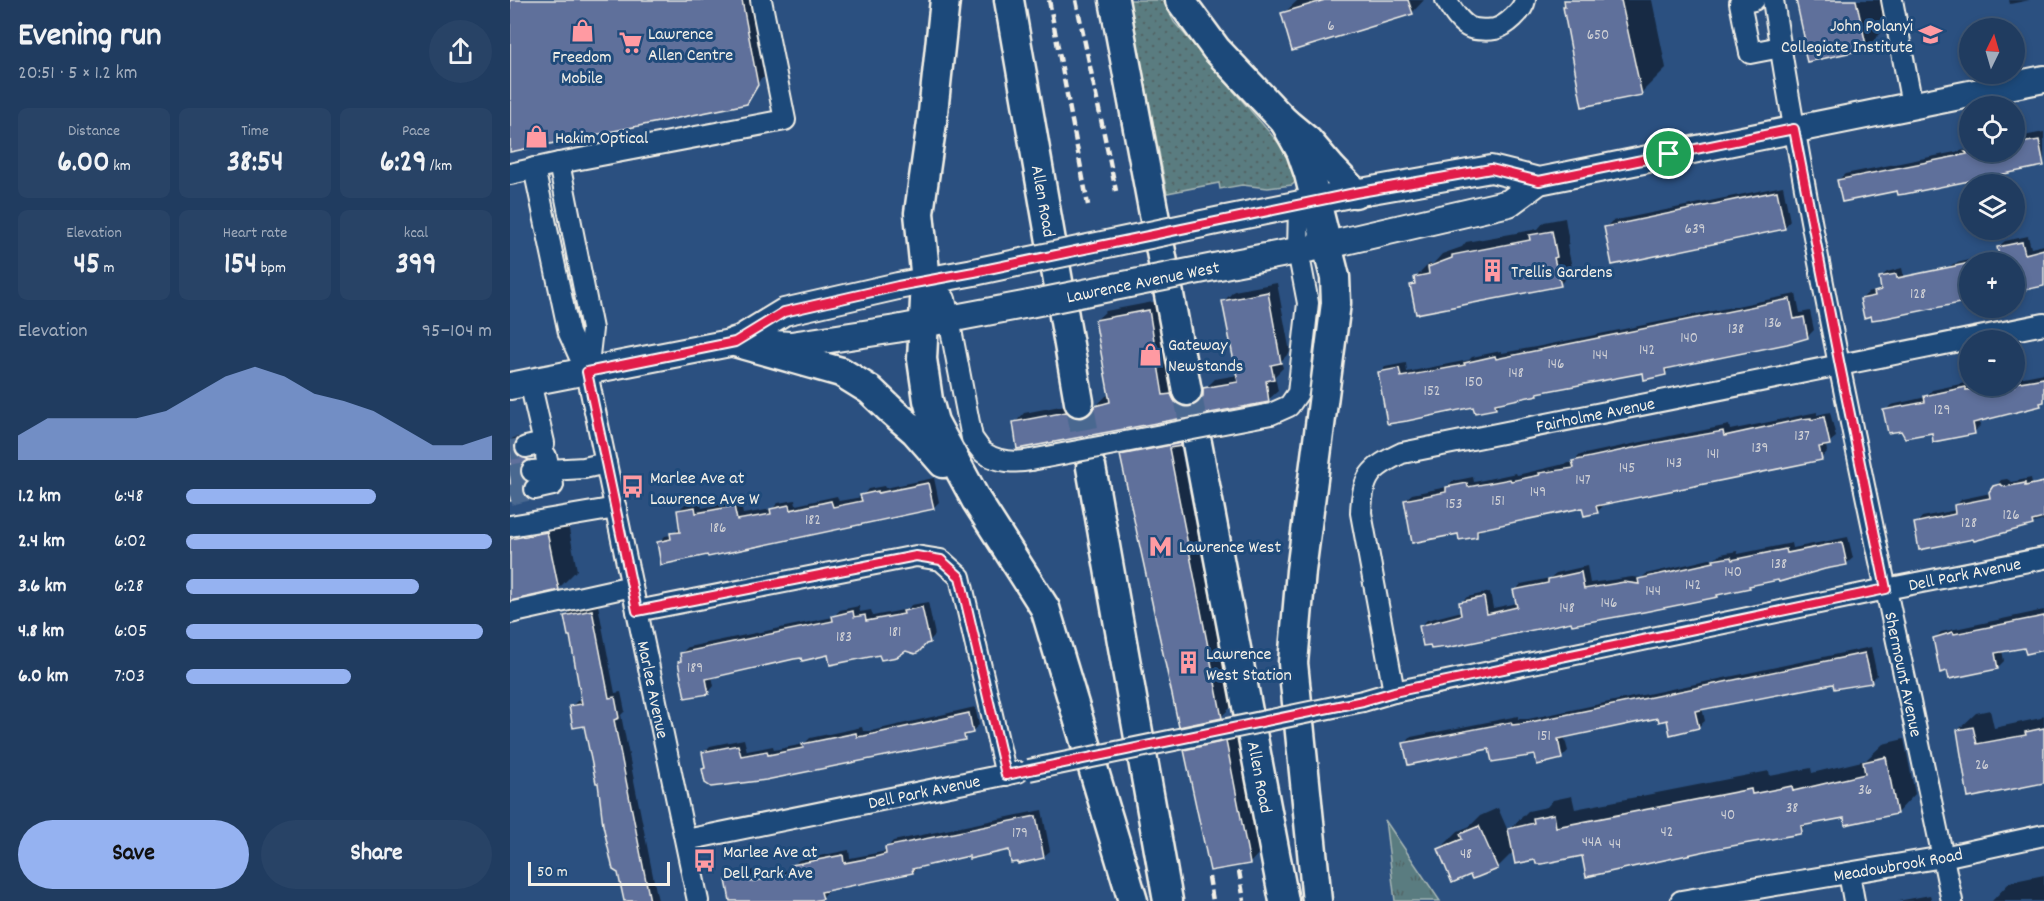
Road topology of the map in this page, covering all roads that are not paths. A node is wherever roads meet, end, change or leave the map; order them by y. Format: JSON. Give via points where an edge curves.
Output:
{"nodes":[{"id":1,"x":761,"y":0,"type":"edge"},
{"id":2,"x":945,"y":0,"type":"edge"},
{"id":3,"x":1009,"y":0,"type":"edge"},
{"id":4,"x":1114,"y":0,"type":"edge"},
{"id":5,"x":1180,"y":0,"type":"edge"},
{"id":6,"x":1446,"y":0,"type":"edge"},
{"id":7,"x":1525,"y":0,"type":"edge"},
{"id":8,"x":1754,"y":0,"type":"edge"},
{"id":9,"x":1773,"y":0,"type":"edge"},
{"id":10,"x":1892,"y":0,"type":"edge"},
{"id":11,"x":1780,"y":47,"type":"junction"},
{"id":12,"x":2044,"y":79,"type":"edge"},
{"id":13,"x":1912,"y":105,"type":"junction"},
{"id":14,"x":1285,"y":122,"type":"junction"},
{"id":15,"x":1794,"y":129,"type":"junction"},
{"id":16,"x":559,"y":163,"type":"junction"},
{"id":17,"x":534,"y":168,"type":"junction"},
{"id":18,"x":510,"y":174,"type":"edge"},
{"id":19,"x":1539,"y":181,"type":"junction"},
{"id":20,"x":1355,"y":193,"type":"junction"},
{"id":21,"x":1307,"y":203,"type":"junction"},
{"id":22,"x":1328,"y":245,"type":"junction"},
{"id":23,"x":1298,"y":251,"type":"junction"},
{"id":24,"x":926,"y":281,"type":"junction"},
{"id":25,"x":937,"y":321,"type":"junction"},
{"id":26,"x":2044,"y":324,"type":"edge"},
{"id":27,"x":735,"y":342,"type":"junction"},
{"id":28,"x":1840,"y":366,"type":"junction"},
{"id":29,"x":587,"y":372,"type":"junction"},
{"id":30,"x":520,"y":384,"type":"edge"},
{"id":31,"x":1187,"y":391,"type":"tunnel mouth"},
{"id":32,"x":1079,"y":402,"type":"tunnel mouth"},
{"id":33,"x":1197,"y":443,"type":"tunnel mouth"},
{"id":34,"x":606,"y":463,"type":"junction"},
{"id":35,"x":1091,"y":467,"type":"tunnel mouth"},
{"id":36,"x":975,"y":500,"type":"junction"},
{"id":37,"x":616,"y":508,"type":"junction"},
{"id":38,"x":510,"y":526,"type":"edge"},
{"id":39,"x":2044,"y":558,"type":"edge"},
{"id":40,"x":632,"y":586,"type":"junction"},
{"id":41,"x":1886,"y":589,"type":"junction"},
{"id":42,"x":637,"y":611,"type":"junction"},
{"id":43,"x":510,"y":613,"type":"edge"},
{"id":44,"x":1394,"y":692,"type":"junction"},
{"id":45,"x":1006,"y":775,"type":"junction"},
{"id":46,"x":2044,"y":835,"type":"edge"},
{"id":47,"x":686,"y":840,"type":"junction"},
{"id":48,"x":1943,"y":857,"type":"junction"},
{"id":49,"x":1849,"y":873,"type":"junction"},
{"id":50,"x":1786,"y":892,"type":"edge"},
{"id":51,"x":1721,"y":898,"type":"edge"},
{"id":52,"x":698,"y":901,"type":"edge"},
{"id":53,"x":1133,"y":901,"type":"edge"},
{"id":54,"x":1168,"y":901,"type":"edge"},
{"id":55,"x":1284,"y":901,"type":"edge"},
{"id":56,"x":1317,"y":901,"type":"edge"},
{"id":57,"x":1681,"y":901,"type":"edge"},
{"id":58,"x":1854,"y":901,"type":"edge"},
{"id":59,"x":1952,"y":901,"type":"edge"}],
"edges":[{"from":1,"to":16,"type":"street","via":[[785,120]]},
{"from":2,"to":24,"type":"highway","via":[[919,213]]},
{"from":3,"to":32,"type":"highway","name":"Allen Road"},
{"from":4,"to":31,"type":"highway"},
{"from":5,"to":14,"type":"highway","via":[[1216,49]]},
{"from":6,"to":7,"type":"street","via":[[1457,17],[1471,28],[1495,29],[1509,21]]},
{"from":8,"to":11,"type":"street","via":[[1740,3],[1750,53]]},
{"from":9,"to":11,"type":"street","name":"Shermount Avenue"},
{"from":10,"to":13,"type":"street"},
{"from":11,"to":15,"type":"street","name":"Shermount Avenue"},
{"from":12,"to":13,"type":"main road","name":"Lawrence Avenue West"},
{"from":13,"to":15,"type":"main road","name":"Lawrence Avenue West"},
{"from":14,"to":20,"type":"highway","via":[[1308,141]]},
{"from":14,"to":21,"type":"highway","via":[[1301,151]]},
{"from":15,"to":19,"type":"main road","name":"Lawrence Avenue West"},
{"from":15,"to":28,"type":"street","name":"Shermount Avenue"},
{"from":16,"to":17,"type":"street"},
{"from":16,"to":29,"type":"street","via":[[592,329]]},
{"from":17,"to":18,"type":"street"},
{"from":17,"to":29,"type":"street","via":[[569,333]]},
{"from":19,"to":20,"type":"main road","name":"Lawrence Avenue West","via":[[1491,169]]},
{"from":19,"to":22,"type":"main road","name":"Lawrence Avenue West","via":[[1509,203]]},
{"from":20,"to":21,"type":"main road","name":"Lawrence Avenue West"},
{"from":21,"to":22,"type":"highway"},
{"from":21,"to":23,"type":"street"},
{"from":21,"to":24,"type":"main road","name":"Lawrence Avenue West","bridge":true},
{"from":22,"to":23,"type":"main road","name":"Lawrence Avenue West"},
{"from":22,"to":56,"type":"highway","via":[[1336,303],[1293,663]]},
{"from":23,"to":25,"type":"main road","name":"Lawrence Avenue West","bridge":true},
{"from":23,"to":25,"type":"street","bridge":true,"via":[[1308,303],[1298,393],[1289,406],[1271,414],[1024,461],[983,453],[972,438]]},
{"from":24,"to":25,"type":"highway"},
{"from":24,"to":27,"type":"main road","name":"Lawrence Avenue West","via":[[784,312]]},
{"from":25,"to":27,"type":"main road","name":"Lawrence Avenue West","via":[[791,345]]},
{"from":25,"to":36,"type":"highway","via":[[922,359],[924,378],[934,422]]},
{"from":26,"to":28,"type":"street","name":"Fairholme Avenue"},
{"from":27,"to":29,"type":"main road","name":"Lawrence Avenue West"},
{"from":27,"to":36,"type":"highway","via":[[841,372],[870,390],[915,431]]},
{"from":28,"to":41,"type":"street","name":"Shermount Avenue"},
{"from":28,"to":44,"type":"street","name":"Fairholme Avenue","via":[[1402,453],[1381,463],[1369,475],[1361,492],[1361,513]]},
{"from":29,"to":30,"type":"main road","name":"Lawrence Avenue West"},
{"from":29,"to":34,"type":"street","name":"Marlee Avenue"},
{"from":30,"to":34,"type":"street","via":[[539,477]]},
{"from":33,"to":55,"type":"highway","name":"Allen Road"},
{"from":34,"to":37,"type":"street","name":"Marlee Avenue"},
{"from":35,"to":54,"type":"highway"},
{"from":36,"to":53,"type":"highway","via":[[1045,608]]},
{"from":37,"to":38,"type":"street"},
{"from":37,"to":40,"type":"street","name":"Marlee Avenue"},
{"from":39,"to":41,"type":"street","name":"Dell Park Avenue"},
{"from":40,"to":42,"type":"street","name":"Marlee Avenue"},
{"from":40,"to":43,"type":"street"},
{"from":41,"to":44,"type":"street","name":"Dell Park Avenue"},
{"from":41,"to":48,"type":"street","name":"Shermount Avenue"},
{"from":42,"to":45,"type":"street","via":[[916,556],[941,560],[960,577]]},
{"from":42,"to":47,"type":"street","name":"Marlee Avenue"},
{"from":44,"to":45,"type":"street","name":"Dell Park Avenue","bridge":true},
{"from":45,"to":47,"type":"street","name":"Dell Park Avenue"},
{"from":46,"to":48,"type":"street","name":"Meadowbrook Road"},
{"from":47,"to":52,"type":"street","name":"Marlee Avenue"},
{"from":48,"to":49,"type":"street","name":"Meadowbrook Road"},
{"from":48,"to":59,"type":"street","name":"Shermount Avenue"},
{"from":49,"to":50,"type":"street","name":"Meadowbrook Road"},
{"from":49,"to":58,"type":"street"},
{"from":50,"to":51,"type":"street","name":"Meadowbrook Road"},
{"from":51,"to":57,"type":"street","name":"Meadowbrook Road"}]}
